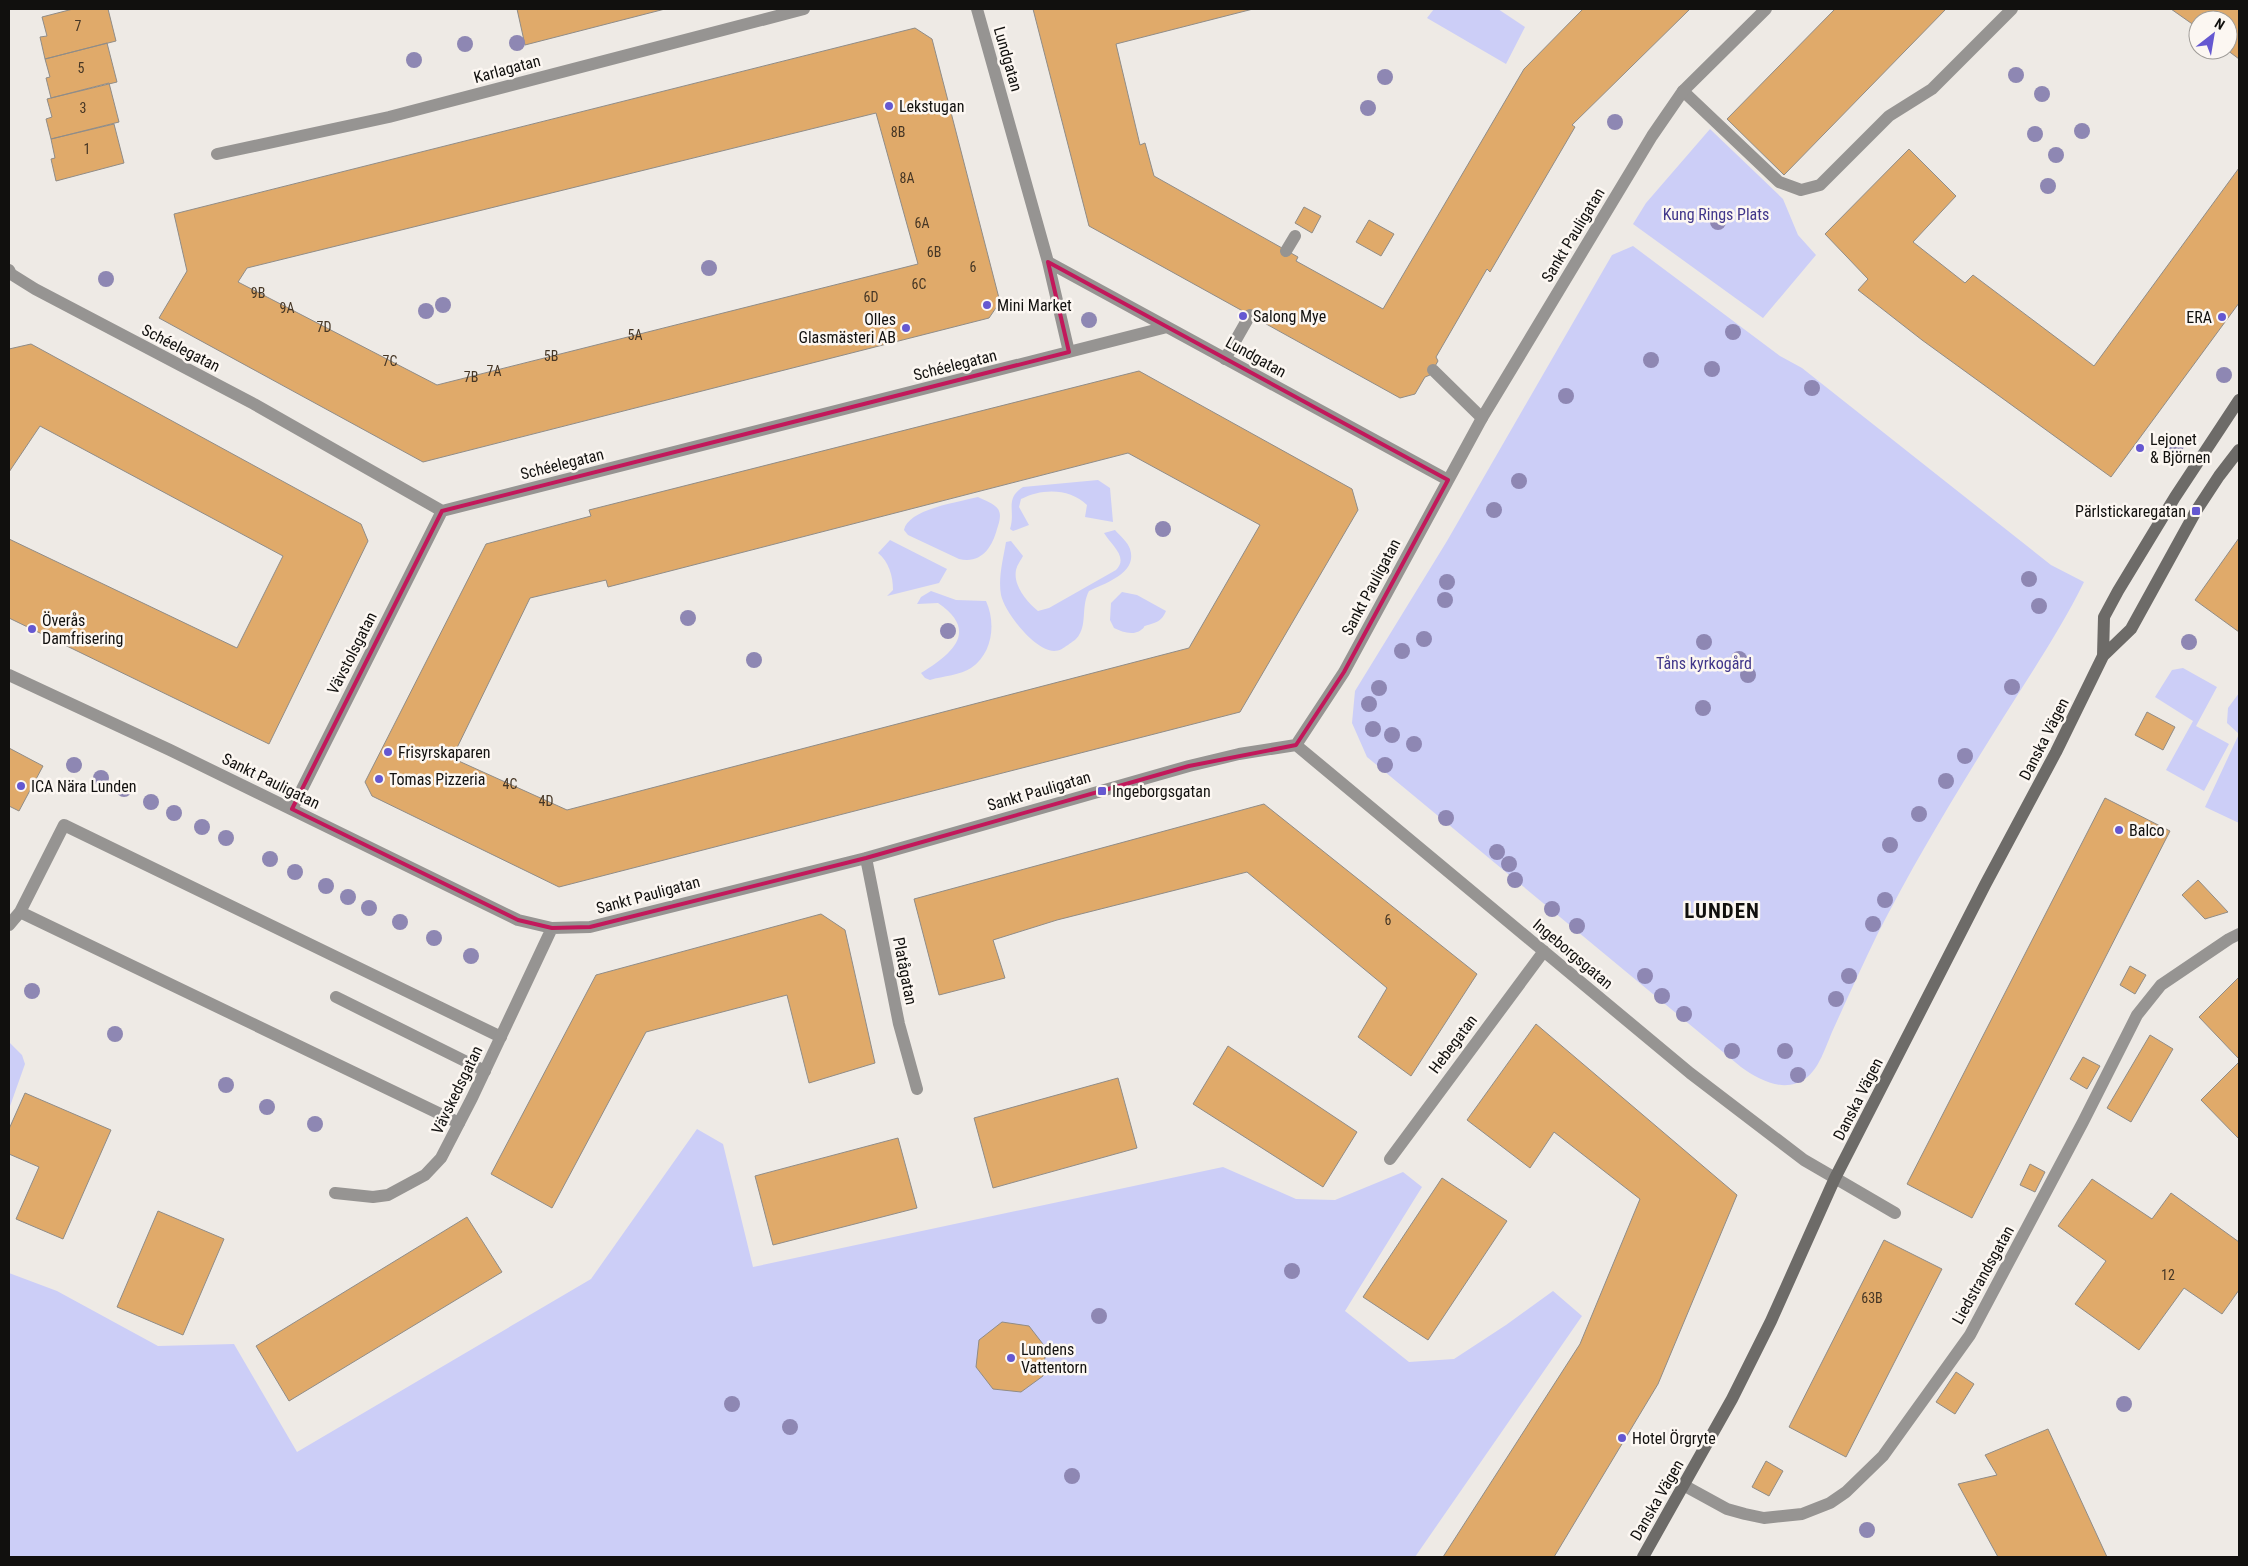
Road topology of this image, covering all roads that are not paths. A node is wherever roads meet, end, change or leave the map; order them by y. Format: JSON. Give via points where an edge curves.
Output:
{"nodes":[{"id":1,"x":804,"y":9,"type":"edge"},
{"id":2,"x":977,"y":9,"type":"edge"},
{"id":3,"x":1766,"y":9,"type":"edge"},
{"id":4,"x":2012,"y":9,"type":"edge"},
{"id":5,"x":1683,"y":90,"type":"junction"},
{"id":6,"x":217,"y":154,"type":"dead end"},
{"id":7,"x":1295,"y":236,"type":"dead end"},
{"id":8,"x":1286,"y":251,"type":"dead end"},
{"id":9,"x":1048,"y":262,"type":"junction"},
{"id":10,"x":10,"y":273,"type":"edge"},
{"id":11,"x":1250,"y":315,"type":"dead end"},
{"id":12,"x":1167,"y":327,"type":"junction"},
{"id":13,"x":1069,"y":352,"type":"junction"},
{"id":14,"x":1225,"y":359,"type":"junction"},
{"id":15,"x":1434,"y":370,"type":"dead end"},
{"id":16,"x":2239,"y":400,"type":"edge"},
{"id":17,"x":1482,"y":418,"type":"junction"},
{"id":18,"x":2239,"y":450,"type":"edge"},
{"id":19,"x":1448,"y":480,"type":"junction"},
{"id":20,"x":442,"y":511,"type":"junction"},
{"id":21,"x":2103,"y":656,"type":"junction"},
{"id":22,"x":9,"y":675,"type":"edge"},
{"id":23,"x":1296,"y":745,"type":"junction"},
{"id":24,"x":292,"y":809,"type":"junction"},
{"id":25,"x":866,"y":858,"type":"junction"},
{"id":26,"x":20,"y":912,"type":"junction"},
{"id":27,"x":9,"y":925,"type":"edge"},
{"id":28,"x":552,"y":928,"type":"junction"},
{"id":29,"x":2239,"y":934,"type":"edge"},
{"id":30,"x":1544,"y":951,"type":"junction"},
{"id":31,"x":336,"y":997,"type":"dead end"},
{"id":32,"x":501,"y":1037,"type":"junction"},
{"id":33,"x":484,"y":1071,"type":"junction"},
{"id":34,"x":917,"y":1089,"type":"dead end"},
{"id":35,"x":460,"y":1123,"type":"junction"},
{"id":36,"x":1390,"y":1159,"type":"dead end"},
{"id":37,"x":1835,"y":1178,"type":"junction"},
{"id":38,"x":335,"y":1193,"type":"dead end"},
{"id":39,"x":1896,"y":1213,"type":"dead end"},
{"id":40,"x":1685,"y":1486,"type":"junction"},
{"id":41,"x":1644,"y":1557,"type":"edge"}],
"edges":[{"from":1,"to":6,"type":"street","name":"Karlagatan","via":[[389,117]]},
{"from":2,"to":9,"type":"street","name":"Lundgatan"},
{"from":3,"to":5,"type":"street","name":"Sankt Pauligatan"},
{"from":4,"to":5,"type":"street","via":[[1932,89],[1889,116],[1820,185],[1800,190],[1779,182]]},
{"from":5,"to":17,"type":"street","name":"Sankt Pauligatan","via":[[1632,168]]},
{"from":7,"to":8,"type":"street"},
{"from":9,"to":12,"type":"street","name":"Lundgatan"},
{"from":9,"to":13,"type":"street","name":"Lundgatan"},
{"from":10,"to":20,"type":"street","name":"Schéelegatan","via":[[254,404]]},
{"from":11,"to":14,"type":"street"},
{"from":12,"to":13,"type":"street","name":"Schéelegatan"},
{"from":12,"to":14,"type":"street","name":"Lundgatan"},
{"from":13,"to":20,"type":"street","name":"Schéelegatan"},
{"from":14,"to":19,"type":"street","name":"Lundgatan"},
{"from":15,"to":17,"type":"street"},
{"from":16,"to":21,"type":"street","name":"Danska Vägen","via":[[2115,597],[2104,618]]},
{"from":17,"to":19,"type":"street","name":"Sankt Pauligatan"},
{"from":18,"to":21,"type":"street","name":"Danska Vägen","via":[[2196,511],[2131,629]]},
{"from":19,"to":23,"type":"street","name":"Sankt Pauligatan","via":[[1344,672]]},
{"from":20,"to":24,"type":"street","name":"Vävstolsgatan"},
{"from":21,"to":37,"type":"street","name":"Danska Vägen"},
{"from":22,"to":24,"type":"street","name":"Sankt Pauligatan"},
{"from":23,"to":25,"type":"street","name":"Sankt Pauligatan","via":[[1189,766]]},
{"from":23,"to":30,"type":"street","name":"Ingeborgsgatan"},
{"from":24,"to":28,"type":"street","name":"Sankt Pauligatan","via":[[518,920]]},
{"from":25,"to":28,"type":"street","name":"Sankt Pauligatan","via":[[590,927]]},
{"from":25,"to":34,"type":"street","name":"Platågatan","via":[[899,1024]]},
{"from":26,"to":27,"type":"street"},
{"from":26,"to":32,"type":"street","via":[[64,825]]},
{"from":26,"to":35,"type":"street"},
{"from":28,"to":32,"type":"street","name":"Vävskedsgatan"},
{"from":29,"to":40,"type":"street","name":"Liedstrandsgatan","via":[[2161,985],[2137,1015],[1970,1335],[1877,1462],[1830,1503],[1802,1514],[1783,1517],[1764,1518],[1727,1509]]},
{"from":30,"to":36,"type":"street","name":"Hebegatan"},
{"from":30,"to":37,"type":"street","name":"Ingeborgsgatan","via":[[1690,1073],[1804,1160]]},
{"from":31,"to":33,"type":"street"},
{"from":32,"to":33,"type":"street","name":"Vävskedsgatan"},
{"from":33,"to":35,"type":"street","name":"Vävskedsgatan"},
{"from":35,"to":38,"type":"street","name":"Vävskedsgatan","via":[[441,1158],[426,1175],[388,1195],[373,1197]]},
{"from":37,"to":39,"type":"street","name":"Ingeborgsgatan"},
{"from":37,"to":40,"type":"street","name":"Danska Vägen","via":[[1767,1329]]},
{"from":40,"to":41,"type":"street","name":"Danska Vägen"}]}
